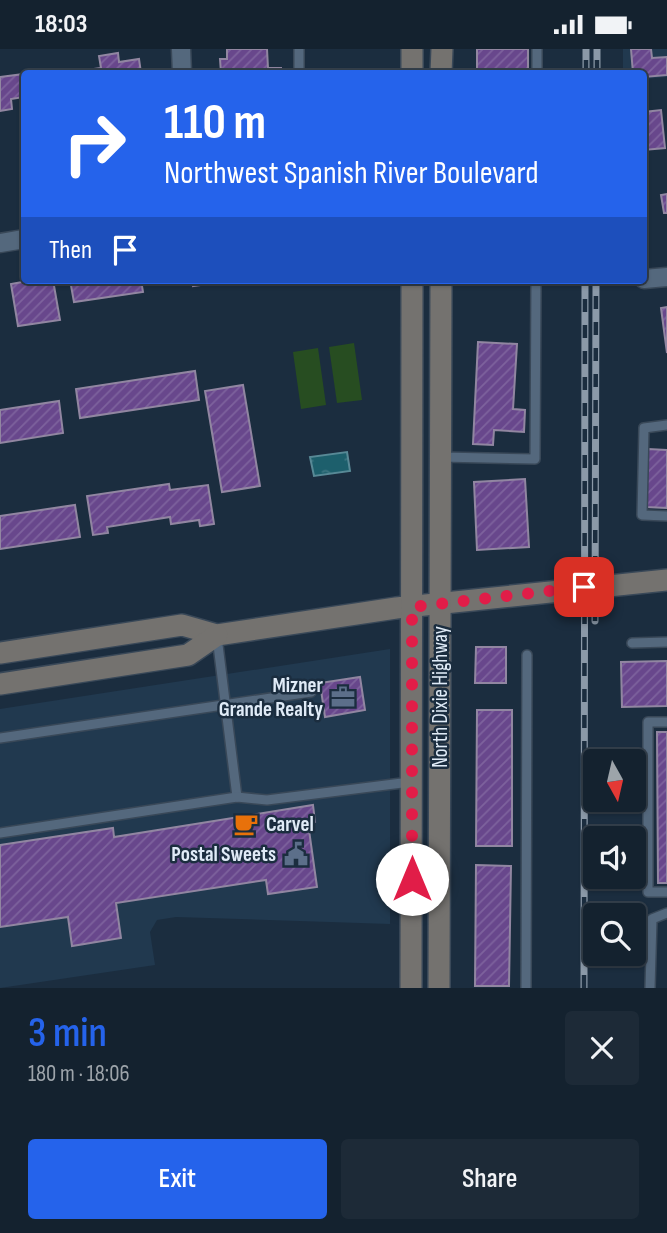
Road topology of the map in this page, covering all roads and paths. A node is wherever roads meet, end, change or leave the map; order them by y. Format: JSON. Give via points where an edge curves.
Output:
{"nodes":[{"id":1,"x":181,"y":49,"type":"edge"},
{"id":2,"x":299,"y":49,"type":"edge"},
{"id":3,"x":412,"y":49,"type":"edge"},
{"id":4,"x":442,"y":49,"type":"edge"},
{"id":5,"x":537,"y":49,"type":"edge"},
{"id":6,"x":182,"y":70,"type":"edge"},
{"id":7,"x":299,"y":70,"type":"edge"},
{"id":8,"x":412,"y":70,"type":"edge"},
{"id":9,"x":442,"y":70,"type":"edge"},
{"id":10,"x":537,"y":70,"type":"edge"},
{"id":11,"x":21,"y":240,"type":"edge"},
{"id":12,"x":0,"y":243,"type":"edge"},
{"id":13,"x":667,"y":277,"type":"edge"},
{"id":14,"x":647,"y":279,"type":"edge"},
{"id":15,"x":412,"y":284,"type":"edge"},
{"id":16,"x":441,"y":284,"type":"edge"},
{"id":17,"x":536,"y":284,"type":"edge"},
{"id":18,"x":667,"y":425,"type":"edge"},
{"id":19,"x":440,"y":457,"type":"junction"},
{"id":20,"x":667,"y":516,"type":"edge"},
{"id":21,"x":667,"y":580,"type":"edge"},
{"id":22,"x":441,"y":603,"type":"junction"},
{"id":23,"x":412,"y":607,"type":"junction"},
{"id":24,"x":217,"y":635,"type":"junction"},
{"id":25,"x":667,"y":642,"type":"edge"},
{"id":26,"x":632,"y":643,"type":"dead end"},
{"id":27,"x":0,"y":653,"type":"edge"},
{"id":28,"x":527,"y":655,"type":"dead end"},
{"id":29,"x":0,"y":684,"type":"edge"},
{"id":30,"x":311,"y":692,"type":"dead end"},
{"id":31,"x":226,"y":705,"type":"junction"},
{"id":32,"x":667,"y":722,"type":"edge"},
{"id":33,"x":0,"y":738,"type":"edge"},
{"id":34,"x":412,"y":782,"type":"junction"},
{"id":35,"x":237,"y":797,"type":"junction"},
{"id":36,"x":0,"y":833,"type":"edge"},
{"id":37,"x":667,"y":892,"type":"edge"},
{"id":38,"x":667,"y":913,"type":"edge"},
{"id":39,"x":411,"y":988,"type":"edge"},
{"id":40,"x":439,"y":988,"type":"edge"},
{"id":41,"x":526,"y":988,"type":"edge"},
{"id":42,"x":650,"y":988,"type":"edge"}],
"edges":[{"from":1,"to":6,"type":"street"},
{"from":2,"to":7,"type":"lane"},
{"from":3,"to":8,"type":"main road"},
{"from":4,"to":9,"type":"main road"},
{"from":5,"to":10,"type":"lane"},
{"from":11,"to":12,"type":"street"},
{"from":13,"to":14,"type":"street"},
{"from":15,"to":23,"type":"main road","name":"North Dixie Highway"},
{"from":16,"to":19,"type":"main road","name":"North Dixie Highway"},
{"from":17,"to":19,"type":"lane","via":[[535,459]]},
{"from":18,"to":20,"type":"lane","via":[[644,428],[642,515]]},
{"from":19,"to":22,"type":"main road","name":"North Dixie Highway"},
{"from":21,"to":22,"type":"main road"},
{"from":22,"to":23,"type":"main road"},
{"from":22,"to":40,"type":"main road","name":"North Dixie Highway"},
{"from":23,"to":24,"type":"main road"},
{"from":23,"to":34,"type":"main road","name":"North Dixie Highway"},
{"from":24,"to":27,"type":"main road","via":[[182,625]]},
{"from":24,"to":29,"type":"main road","via":[[188,655]]},
{"from":24,"to":31,"type":"lane"},
{"from":25,"to":26,"type":"lane"},
{"from":28,"to":41,"type":"lane"},
{"from":30,"to":31,"type":"lane"},
{"from":31,"to":33,"type":"lane"},
{"from":31,"to":35,"type":"lane"},
{"from":32,"to":37,"type":"lane","via":[[648,722],[648,892]]},
{"from":34,"to":35,"type":"lane","via":[[276,799]]},
{"from":34,"to":39,"type":"main road","name":"North Dixie Highway"},
{"from":35,"to":36,"type":"lane"},
{"from":38,"to":42,"type":"lane","via":[[652,919]]}]}
